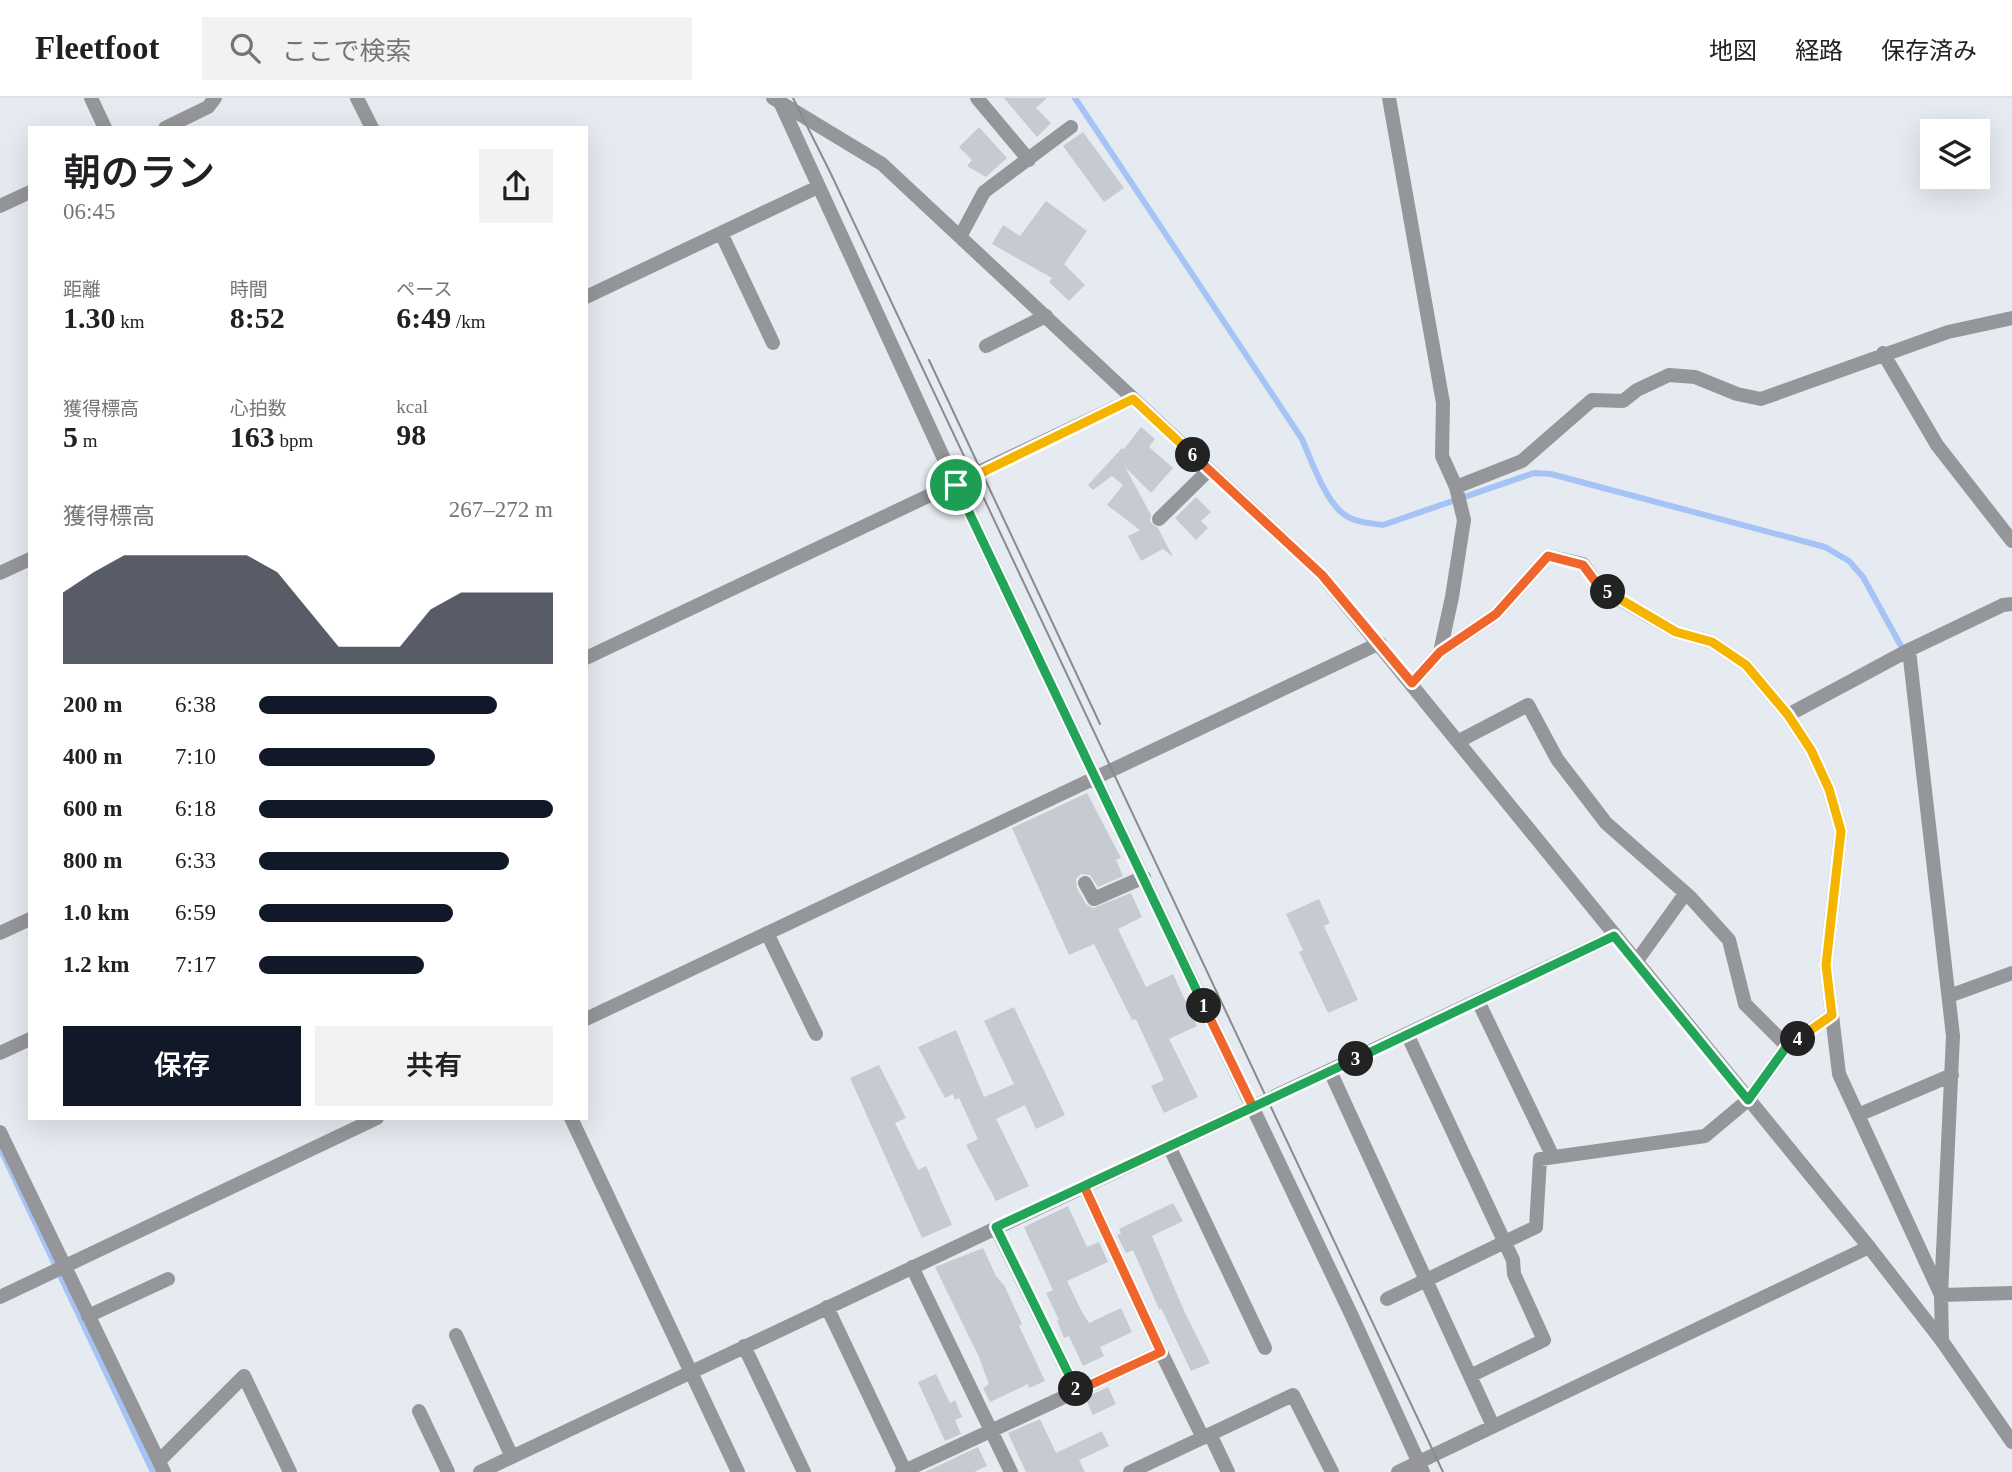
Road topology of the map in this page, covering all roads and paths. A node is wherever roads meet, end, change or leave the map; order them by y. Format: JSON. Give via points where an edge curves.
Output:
{"nodes":[{"id":1,"x":91,"y":98,"type":"edge"},
{"id":2,"x":215,"y":98,"type":"edge"},
{"id":3,"x":357,"y":98,"type":"edge"},
{"id":4,"x":977,"y":98,"type":"edge"},
{"id":5,"x":1389,"y":98,"type":"edge"},
{"id":6,"x":776,"y":100,"type":"edge"},
{"id":7,"x":104,"y":126,"type":"edge"},
{"id":8,"x":169,"y":126,"type":"edge"},
{"id":9,"x":371,"y":126,"type":"edge"},
{"id":10,"x":1071,"y":128,"type":"dead end"},
{"id":11,"x":1029,"y":159,"type":"junction"},
{"id":12,"x":818,"y":187,"type":"junction"},
{"id":13,"x":28,"y":193,"type":"edge"},
{"id":14,"x":0,"y":206,"type":"edge"},
{"id":15,"x":721,"y":233,"type":"junction"},
{"id":16,"x":961,"y":235,"type":"junction"},
{"id":17,"x":588,"y":296,"type":"edge"},
{"id":18,"x":1046,"y":316,"type":"junction"},
{"id":19,"x":2012,"y":318,"type":"edge"},
{"id":20,"x":773,"y":343,"type":"dead end"},
{"id":21,"x":986,"y":346,"type":"dead end"},
{"id":22,"x":1883,"y":353,"type":"junction"},
{"id":23,"x":1133,"y":399,"type":"junction"},
{"id":24,"x":1209,"y":470,"type":"junction"},
{"id":25,"x":956,"y":485,"type":"junction"},
{"id":26,"x":1457,"y":488,"type":"junction"},
{"id":27,"x":1159,"y":519,"type":"dead end"},
{"id":28,"x":2012,"y":541,"type":"edge"},
{"id":29,"x":28,"y":560,"type":"edge"},
{"id":30,"x":0,"y":573,"type":"edge"},
{"id":31,"x":2012,"y":604,"type":"edge"},
{"id":32,"x":1380,"y":643,"type":"junction"},
{"id":33,"x":1909,"y":650,"type":"junction"},
{"id":34,"x":1440,"y":652,"type":"junction"},
{"id":35,"x":588,"y":657,"type":"edge"},
{"id":36,"x":1412,"y":683,"type":"junction"},
{"id":37,"x":1788,"y":715,"type":"junction"},
{"id":38,"x":1459,"y":741,"type":"junction"},
{"id":39,"x":1097,"y":777,"type":"junction"},
{"id":40,"x":1144,"y":877,"type":"junction"},
{"id":41,"x":1085,"y":883,"type":"dead end"},
{"id":42,"x":1685,"y":894,"type":"junction"},
{"id":43,"x":28,"y":920,"type":"edge"},
{"id":44,"x":0,"y":933,"type":"edge"},
{"id":45,"x":767,"y":933,"type":"junction"},
{"id":46,"x":1614,"y":936,"type":"junction"},
{"id":47,"x":1636,"y":962,"type":"junction"},
{"id":48,"x":2012,"y":974,"type":"edge"},
{"id":49,"x":1949,"y":996,"type":"junction"},
{"id":50,"x":1478,"y":1001,"type":"junction"},
{"id":51,"x":1832,"y":1015,"type":"junction"},
{"id":52,"x":588,"y":1018,"type":"edge"},
{"id":53,"x":816,"y":1034,"type":"dead end"},
{"id":54,"x":1407,"y":1034,"type":"junction"},
{"id":55,"x":28,"y":1040,"type":"edge"},
{"id":56,"x":1787,"y":1046,"type":"junction"},
{"id":57,"x":0,"y":1053,"type":"edge"},
{"id":58,"x":1330,"y":1071,"type":"junction"},
{"id":59,"x":1952,"y":1075,"type":"junction"},
{"id":60,"x":1748,"y":1100,"type":"junction"},
{"id":61,"x":1253,"y":1107,"type":"junction"},
{"id":62,"x":1858,"y":1115,"type":"junction"},
{"id":63,"x":373,"y":1120,"type":"edge"},
{"id":64,"x":572,"y":1120,"type":"edge"},
{"id":65,"x":0,"y":1132,"type":"edge"},
{"id":66,"x":1169,"y":1146,"type":"junction"},
{"id":67,"x":1553,"y":1157,"type":"junction"},
{"id":68,"x":1084,"y":1186,"type":"junction"},
{"id":69,"x":996,"y":1227,"type":"junction"},
{"id":70,"x":1505,"y":1243,"type":"junction"},
{"id":71,"x":1869,"y":1247,"type":"junction"},
{"id":72,"x":912,"y":1267,"type":"junction"},
{"id":73,"x":60,"y":1268,"type":"junction"},
{"id":74,"x":168,"y":1279,"type":"dead end"},
{"id":75,"x":1426,"y":1281,"type":"junction"},
{"id":76,"x":2,"y":1291,"type":"edge"},
{"id":77,"x":2012,"y":1293,"type":"edge"},
{"id":78,"x":1941,"y":1295,"type":"junction"},
{"id":79,"x":1387,"y":1299,"type":"dead end"},
{"id":80,"x":827,"y":1307,"type":"junction"},
{"id":81,"x":88,"y":1316,"type":"junction"},
{"id":82,"x":456,"y":1335,"type":"dead end"},
{"id":83,"x":1942,"y":1341,"type":"junction"},
{"id":84,"x":744,"y":1346,"type":"junction"},
{"id":85,"x":1265,"y":1348,"type":"dead end"},
{"id":86,"x":1161,"y":1352,"type":"junction"},
{"id":87,"x":691,"y":1372,"type":"junction"},
{"id":88,"x":1470,"y":1376,"type":"junction"},
{"id":89,"x":1077,"y":1391,"type":"junction"},
{"id":90,"x":419,"y":1411,"type":"dead end"},
{"id":91,"x":1493,"y":1426,"type":"junction"},
{"id":92,"x":991,"y":1431,"type":"junction"},
{"id":93,"x":1206,"y":1436,"type":"junction"},
{"id":94,"x":2012,"y":1442,"type":"edge"},
{"id":95,"x":508,"y":1463,"type":"edge"},
{"id":96,"x":161,"y":1467,"type":"edge"},
{"id":97,"x":1421,"y":1467,"type":"edge"},
{"id":98,"x":903,"y":1471,"type":"edge"},
{"id":99,"x":290,"y":1472,"type":"edge"},
{"id":100,"x":448,"y":1472,"type":"edge"},
{"id":101,"x":480,"y":1472,"type":"edge"},
{"id":102,"x":738,"y":1472,"type":"edge"},
{"id":103,"x":804,"y":1472,"type":"edge"},
{"id":104,"x":1011,"y":1472,"type":"edge"},
{"id":105,"x":1130,"y":1472,"type":"edge"},
{"id":106,"x":1228,"y":1472,"type":"edge"},
{"id":107,"x":1332,"y":1472,"type":"edge"},
{"id":108,"x":1398,"y":1472,"type":"edge"}],
"edges":[{"from":1,"to":7,"type":"street"},
{"from":2,"to":8,"type":"street","via":[[208,107]]},
{"from":3,"to":9,"type":"street"},
{"from":4,"to":11,"type":"street"},
{"from":5,"to":26,"type":"street","via":[[1443,403],[1443,456]]},
{"from":6,"to":12,"type":"street"},
{"from":6,"to":16,"type":"street","via":[[882,164]]},
{"from":10,"to":11,"type":"street"},
{"from":11,"to":16,"type":"street","via":[[984,192]]},
{"from":12,"to":15,"type":"street"},
{"from":12,"to":25,"type":"street"},
{"from":13,"to":14,"type":"street"},
{"from":15,"to":17,"type":"street"},
{"from":15,"to":20,"type":"street"},
{"from":16,"to":18,"type":"street"},
{"from":18,"to":21,"type":"street"},
{"from":18,"to":23,"type":"street"},
{"from":19,"to":22,"type":"street"},
{"from":22,"to":26,"type":"street","via":[[1761,399],[1695,377],[1669,375],[1623,401],[1592,400],[1522,461]]},
{"from":22,"to":28,"type":"street","via":[[1937,445]]},
{"from":23,"to":24,"type":"street"},
{"from":23,"to":25,"type":"street"},
{"from":24,"to":27,"type":"street"},
{"from":24,"to":32,"type":"street","via":[[1322,575]]},
{"from":25,"to":35,"type":"street"},
{"from":25,"to":39,"type":"street"},
{"from":26,"to":34,"type":"street","via":[[1464,520]]},
{"from":29,"to":30,"type":"street"},
{"from":31,"to":33,"type":"street"},
{"from":32,"to":36,"type":"street"},
{"from":32,"to":39,"type":"street"},
{"from":33,"to":37,"type":"street"},
{"from":33,"to":49,"type":"street"},
{"from":34,"to":36,"type":"street"},
{"from":34,"to":37,"type":"street","via":[[1496,614],[1548,556],[1583,565],[1600,588],[1676,632],[1712,642],[1746,665]]},
{"from":36,"to":38,"type":"street"},
{"from":37,"to":51,"type":"street","via":[[1829,789],[1841,831],[1826,965]]},
{"from":38,"to":42,"type":"street","via":[[1528,705],[1558,759],[1606,823]]},
{"from":38,"to":46,"type":"street"},
{"from":39,"to":40,"type":"street"},
{"from":39,"to":45,"type":"street"},
{"from":40,"to":41,"type":"street","via":[[1094,899]]},
{"from":40,"to":61,"type":"street"},
{"from":42,"to":47,"type":"street"},
{"from":42,"to":56,"type":"street","via":[[1728,940],[1745,1004]]},
{"from":43,"to":44,"type":"street"},
{"from":45,"to":52,"type":"street"},
{"from":45,"to":53,"type":"street"},
{"from":46,"to":47,"type":"street"},
{"from":46,"to":50,"type":"street"},
{"from":47,"to":60,"type":"street"},
{"from":48,"to":49,"type":"street"},
{"from":49,"to":59,"type":"street"},
{"from":50,"to":54,"type":"street"},
{"from":50,"to":67,"type":"street"},
{"from":51,"to":56,"type":"street"},
{"from":51,"to":62,"type":"street","via":[[1839,1073]]},
{"from":54,"to":58,"type":"street"},
{"from":54,"to":70,"type":"street"},
{"from":55,"to":57,"type":"street"},
{"from":56,"to":60,"type":"street"},
{"from":58,"to":61,"type":"street"},
{"from":58,"to":75,"type":"street"},
{"from":59,"to":62,"type":"street"},
{"from":59,"to":78,"type":"street"},
{"from":60,"to":67,"type":"street","via":[[1705,1136]]},
{"from":60,"to":71,"type":"street"},
{"from":61,"to":66,"type":"street"},
{"from":61,"to":97,"type":"street"},
{"from":62,"to":78,"type":"street"},
{"from":63,"to":73,"type":"street"},
{"from":64,"to":87,"type":"street"},
{"from":65,"to":73,"type":"street"},
{"from":66,"to":68,"type":"street"},
{"from":66,"to":85,"type":"street"},
{"from":67,"to":70,"type":"street","via":[[1539,1159],[1536,1227]]},
{"from":68,"to":69,"type":"street"},
{"from":68,"to":86,"type":"street"},
{"from":69,"to":72,"type":"street"},
{"from":69,"to":89,"type":"street"},
{"from":70,"to":75,"type":"street"},
{"from":70,"to":88,"type":"street","via":[[1544,1340]]},
{"from":71,"to":83,"type":"street"},
{"from":71,"to":91,"type":"street"},
{"from":72,"to":80,"type":"street"},
{"from":72,"to":92,"type":"street"},
{"from":73,"to":76,"type":"street"},
{"from":73,"to":81,"type":"street"},
{"from":74,"to":81,"type":"street"},
{"from":75,"to":79,"type":"street"},
{"from":75,"to":88,"type":"street"},
{"from":77,"to":78,"type":"street"},
{"from":78,"to":83,"type":"street"},
{"from":80,"to":84,"type":"street"},
{"from":80,"to":98,"type":"street"},
{"from":81,"to":96,"type":"street"},
{"from":82,"to":95,"type":"street"},
{"from":83,"to":94,"type":"street"},
{"from":84,"to":87,"type":"street"},
{"from":84,"to":103,"type":"street"},
{"from":86,"to":89,"type":"street"},
{"from":86,"to":93,"type":"street"},
{"from":87,"to":95,"type":"street"},
{"from":87,"to":102,"type":"street"},
{"from":88,"to":91,"type":"street"},
{"from":89,"to":92,"type":"street"},
{"from":90,"to":100,"type":"street"},
{"from":91,"to":97,"type":"street"},
{"from":92,"to":98,"type":"street"},
{"from":92,"to":104,"type":"street"},
{"from":93,"to":105,"type":"street"},
{"from":93,"to":106,"type":"street"},
{"from":93,"to":107,"type":"street","via":[[1293,1395]]},
{"from":95,"to":101,"type":"street"},
{"from":96,"to":99,"type":"street","via":[[244,1376]]},
{"from":97,"to":108,"type":"street"}]}
